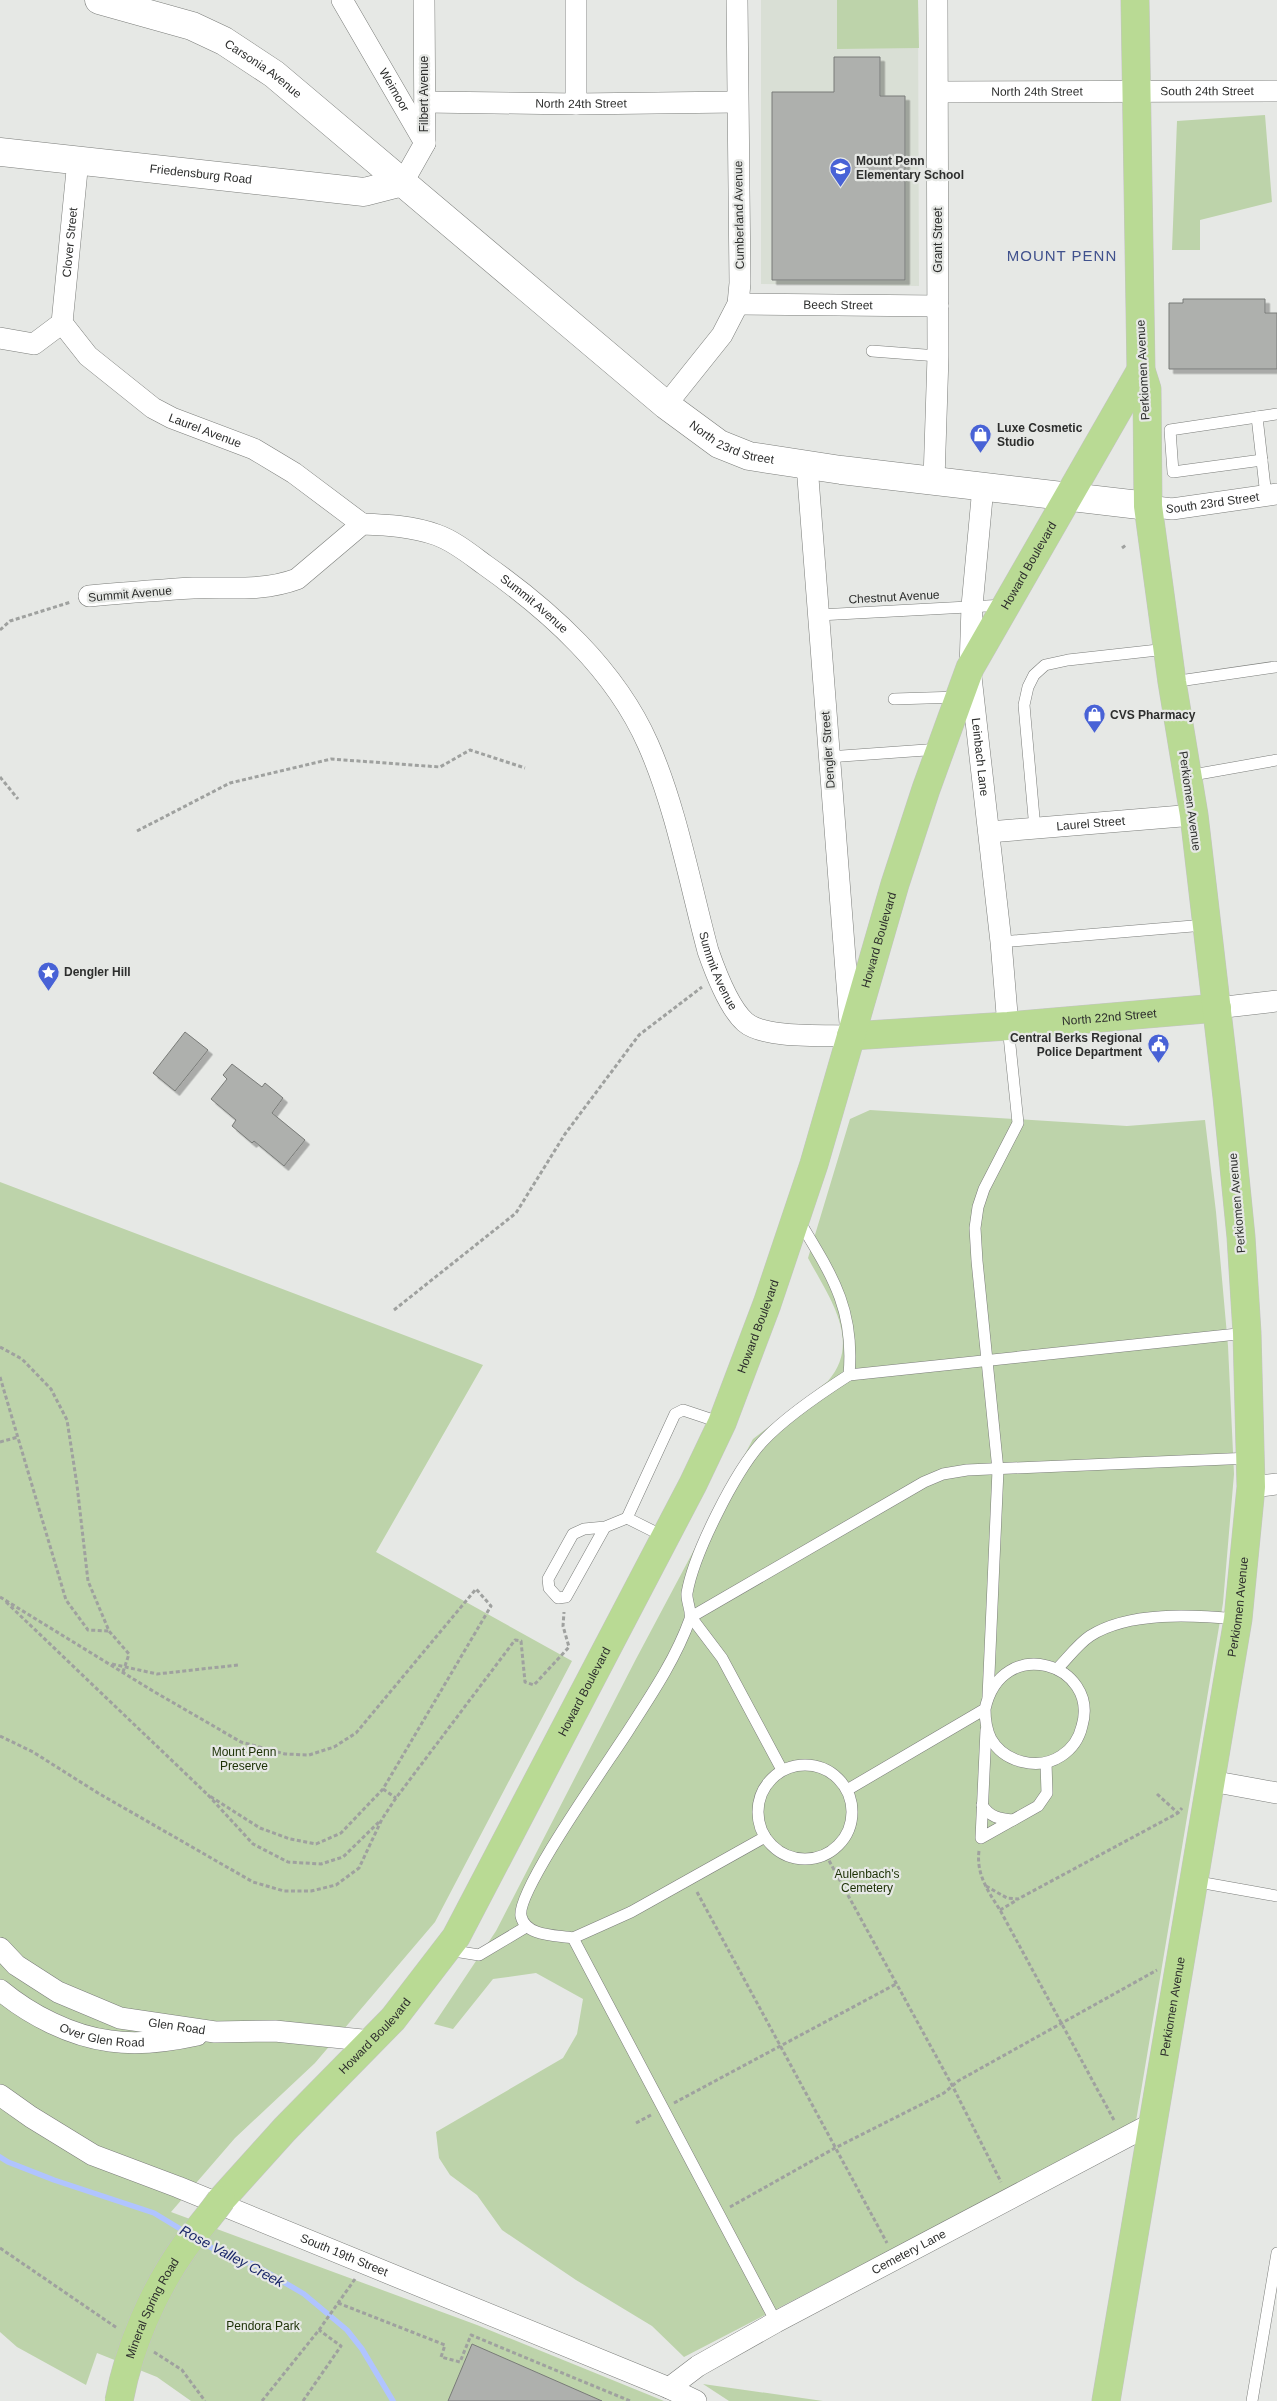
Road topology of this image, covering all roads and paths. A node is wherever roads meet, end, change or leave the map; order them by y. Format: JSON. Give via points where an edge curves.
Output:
{"nodes":[{"id":1,"x":99,"y":0,"type":"edge"},
{"id":2,"x":342,"y":0,"type":"edge"},
{"id":3,"x":424,"y":0,"type":"edge"},
{"id":4,"x":576,"y":0,"type":"edge"},
{"id":5,"x":737,"y":0,"type":"edge"},
{"id":6,"x":937,"y":0,"type":"edge"},
{"id":7,"x":1135,"y":0,"type":"edge"},
{"id":8,"x":1136,"y":91,"type":"junction"},
{"id":9,"x":1277,"y":91,"type":"edge"},
{"id":10,"x":938,"y":92,"type":"junction"},
{"id":11,"x":424,"y":102,"type":"junction"},
{"id":12,"x":737,"y":102,"type":"junction"},
{"id":13,"x":576,"y":104,"type":"junction"},
{"id":14,"x":424,"y":142,"type":"junction"},
{"id":15,"x":0,"y":152,"type":"edge"},
{"id":16,"x":78,"y":160,"type":"junction"},
{"id":17,"x":402,"y":182,"type":"junction"},
{"id":18,"x":738,"y":304,"type":"junction"},
{"id":19,"x":938,"y":306,"type":"junction"},
{"id":20,"x":62,"y":323,"type":"junction"},
{"id":21,"x":0,"y":338,"type":"edge"},
{"id":22,"x":872,"y":352,"type":"dead end"},
{"id":23,"x":938,"y":356,"type":"junction"},
{"id":24,"x":1141,"y":370,"type":"junction"},
{"id":25,"x":666,"y":405,"type":"junction"},
{"id":26,"x":1277,"y":414,"type":"edge"},
{"id":27,"x":1257,"y":417,"type":"junction"},
{"id":28,"x":1262,"y":460,"type":"junction"},
{"id":29,"x":807,"y":465,"type":"junction"},
{"id":30,"x":934,"y":480,"type":"junction"},
{"id":31,"x":983,"y":487,"type":"junction"},
{"id":32,"x":1272,"y":495,"type":"edge"},
{"id":33,"x":1068,"y":497,"type":"junction"},
{"id":34,"x":1148,"y":506,"type":"junction"},
{"id":35,"x":362,"y":524,"type":"junction"},
{"id":36,"x":1126,"y":544,"type":"dead end"},
{"id":37,"x":1122,"y":548,"type":"dead end"},
{"id":38,"x":88,"y":596,"type":"joint"},
{"id":39,"x":1005,"y":605,"type":"junction"},
{"id":40,"x":972,"y":606,"type":"junction"},
{"id":41,"x":819,"y":615,"type":"junction"},
{"id":42,"x":0,"y":630,"type":"edge"},
{"id":43,"x":1167,"y":649,"type":"junction"},
{"id":44,"x":1275,"y":667,"type":"dead end"},
{"id":45,"x":970,"y":668,"type":"junction"},
{"id":46,"x":1172,"y":682,"type":"junction"},
{"id":47,"x":959,"y":697,"type":"junction"},
{"id":48,"x":894,"y":699,"type":"dead end"},
{"id":49,"x":940,"y":749,"type":"junction"},
{"id":50,"x":828,"y":757,"type":"junction"},
{"id":51,"x":1277,"y":760,"type":"edge"},
{"id":52,"x":525,"y":768,"type":"dead end"},
{"id":53,"x":1188,"y":776,"type":"junction"},
{"id":54,"x":0,"y":777,"type":"edge"},
{"id":55,"x":18,"y":799,"type":"dead end"},
{"id":56,"x":1194,"y":815,"type":"junction"},
{"id":57,"x":1035,"y":829,"type":"junction"},
{"id":58,"x":137,"y":831,"type":"dead end"},
{"id":59,"x":989,"y":832,"type":"junction"},
{"id":60,"x":1205,"y":925,"type":"junction"},
{"id":61,"x":1001,"y":942,"type":"junction"},
{"id":62,"x":717,"y":976,"type":"junction"},
{"id":63,"x":1277,"y":1001,"type":"edge"},
{"id":64,"x":1217,"y":1008,"type":"junction"},
{"id":65,"x":1008,"y":1026,"type":"junction"},
{"id":66,"x":852,"y":1036,"type":"junction"},
{"id":67,"x":797,"y":1217,"type":"junction"},
{"id":68,"x":394,"y":1310,"type":"dead end"},
{"id":69,"x":1247,"y":1333,"type":"junction"},
{"id":70,"x":0,"y":1347,"type":"edge"},
{"id":71,"x":988,"y":1359,"type":"junction"},
{"id":72,"x":849,"y":1375,"type":"junction"},
{"id":73,"x":0,"y":1378,"type":"edge"},
{"id":74,"x":722,"y":1423,"type":"junction"},
{"id":75,"x":18,"y":1437,"type":"junction"},
{"id":76,"x":0,"y":1442,"type":"edge"},
{"id":77,"x":1251,"y":1458,"type":"junction"},
{"id":78,"x":998,"y":1470,"type":"junction"},
{"id":79,"x":1264,"y":1485,"type":"edge"},
{"id":80,"x":627,"y":1518,"type":"junction"},
{"id":81,"x":605,"y":1528,"type":"junction"},
{"id":82,"x":665,"y":1537,"type":"junction"},
{"id":83,"x":0,"y":1597,"type":"edge"},
{"id":84,"x":566,"y":1597,"type":"junction"},
{"id":85,"x":691,"y":1617,"type":"junction"},
{"id":86,"x":1238,"y":1619,"type":"junction"},
{"id":87,"x":109,"y":1631,"type":"junction"},
{"id":88,"x":109,"y":1664,"type":"junction"},
{"id":89,"x":238,"y":1665,"type":"dead end"},
{"id":90,"x":1057,"y":1669,"type":"junction"},
{"id":91,"x":123,"y":1672,"type":"dead end"},
{"id":92,"x":988,"y":1697,"type":"junction"},
{"id":93,"x":985,"y":1709,"type":"junction"},
{"id":94,"x":986,"y":1725,"type":"junction"},
{"id":95,"x":0,"y":1736,"type":"edge"},
{"id":96,"x":1046,"y":1763,"type":"junction"},
{"id":97,"x":782,"y":1770,"type":"junction"},
{"id":98,"x":383,"y":1789,"type":"junction"},
{"id":99,"x":847,"y":1790,"type":"junction"},
{"id":100,"x":1209,"y":1791,"type":"junction"},
{"id":101,"x":1277,"y":1793,"type":"edge"},
{"id":102,"x":1157,"y":1794,"type":"dead end"},
{"id":103,"x":208,"y":1795,"type":"junction"},
{"id":104,"x":396,"y":1798,"type":"junction"},
{"id":105,"x":982,"y":1805,"type":"junction"},
{"id":106,"x":1178,"y":1813,"type":"junction"},
{"id":107,"x":382,"y":1818,"type":"junction"},
{"id":108,"x":1013,"y":1820,"type":"junction"},
{"id":109,"x":765,"y":1837,"type":"junction"},
{"id":110,"x":980,"y":1838,"type":"junction"},
{"id":111,"x":826,"y":1855,"type":"junction"},
{"id":112,"x":690,"y":1880,"type":"junction"},
{"id":113,"x":1193,"y":1881,"type":"junction"},
{"id":114,"x":984,"y":1884,"type":"junction"},
{"id":115,"x":1277,"y":1896,"type":"edge"},
{"id":116,"x":1018,"y":1899,"type":"junction"},
{"id":117,"x":1000,"y":1910,"type":"junction"},
{"id":118,"x":526,"y":1927,"type":"junction"},
{"id":119,"x":573,"y":1938,"type":"junction"},
{"id":120,"x":0,"y":1948,"type":"edge"},
{"id":121,"x":447,"y":1950,"type":"junction"},
{"id":122,"x":1178,"y":1969,"type":"junction"},
{"id":123,"x":896,"y":1984,"type":"junction"},
{"id":124,"x":0,"y":1990,"type":"edge"},
{"id":125,"x":1061,"y":2023,"type":"junction"},
{"id":126,"x":215,"y":2032,"type":"junction"},
{"id":127,"x":372,"y":2041,"type":"junction"},
{"id":128,"x":780,"y":2046,"type":"junction"},
{"id":129,"x":953,"y":2087,"type":"junction"},
{"id":130,"x":0,"y":2095,"type":"edge"},
{"id":131,"x":663,"y":2109,"type":"junction"},
{"id":132,"x":636,"y":2123,"type":"dead end"},
{"id":133,"x":1152,"y":2123,"type":"junction"},
{"id":134,"x":1117,"y":2125,"type":"dead end"},
{"id":135,"x":835,"y":2148,"type":"junction"},
{"id":136,"x":221,"y":2200,"type":"joint"},
{"id":137,"x":1010,"y":2200,"type":"junction"},
{"id":138,"x":718,"y":2213,"type":"junction"},
{"id":139,"x":0,"y":2248,"type":"edge"},
{"id":140,"x":1277,"y":2253,"type":"edge"},
{"id":141,"x":896,"y":2259,"type":"junction"},
{"id":142,"x":366,"y":2264,"type":"junction"},
{"id":143,"x":338,"y":2303,"type":"junction"},
{"id":144,"x":776,"y":2322,"type":"junction"},
{"id":145,"x":319,"y":2330,"type":"junction"},
{"id":146,"x":125,"y":2333,"type":"dead end"},
{"id":147,"x":149,"y":2349,"type":"dead end"},
{"id":148,"x":669,"y":2388,"type":"junction"},
{"id":149,"x":119,"y":2401,"type":"edge"},
{"id":150,"x":205,"y":2401,"type":"edge"},
{"id":151,"x":262,"y":2401,"type":"edge"},
{"id":152,"x":303,"y":2401,"type":"edge"},
{"id":153,"x":630,"y":2401,"type":"edge"},
{"id":154,"x":696,"y":2401,"type":"edge"},
{"id":155,"x":1106,"y":2401,"type":"edge"},
{"id":156,"x":1252,"y":2401,"type":"edge"}],
"edges":[{"from":1,"to":17,"type":"main road","name":"Carsonia Avenue","via":[[192,26],[250,57],[288,85]]},
{"from":2,"to":14,"type":"street","name":"Weimoor"},
{"from":3,"to":11,"type":"street","name":"Filbert Avenue"},
{"from":4,"to":13,"type":"street"},
{"from":5,"to":12,"type":"street","name":"Cumberland Avenue"},
{"from":6,"to":10,"type":"street","name":"Grant Street"},
{"from":7,"to":8,"type":"main road","name":"Perkiomen Avenue"},
{"from":8,"to":9,"type":"street","name":"South 24th Street"},
{"from":8,"to":10,"type":"street","name":"North 24th Street"},
{"from":8,"to":24,"type":"main road","name":"Perkiomen Avenue"},
{"from":10,"to":19,"type":"street","name":"Grant Street"},
{"from":11,"to":13,"type":"street","name":"North 24th Street"},
{"from":11,"to":14,"type":"street","name":"Filbert Avenue"},
{"from":12,"to":13,"type":"street","name":"North 24th Street"},
{"from":12,"to":18,"type":"street","name":"Cumberland Avenue"},
{"from":14,"to":17,"type":"street","name":"Filbert Avenue"},
{"from":15,"to":16,"type":"main road","name":"Friedensburg Road"},
{"from":16,"to":17,"type":"main road","name":"Friedensburg Road","via":[[364,192]]},
{"from":16,"to":20,"type":"street","name":"Clover Street"},
{"from":17,"to":25,"type":"main road","name":"North 23rd Street"},
{"from":18,"to":19,"type":"street","name":"Beech Street"},
{"from":18,"to":25,"type":"street","name":"Cumberland Avenue","via":[[722,335]]},
{"from":19,"to":23,"type":"street","name":"Grant Street"},
{"from":20,"to":21,"type":"street","via":[[34,344]]},
{"from":20,"to":35,"type":"street","name":"Laurel Avenue","via":[[88,356],[153,408],[260,453],[294,473]]},
{"from":22,"to":23,"type":"lane"},
{"from":23,"to":30,"type":"street","name":"Grant Street"},
{"from":24,"to":33,"type":"main road","name":"Howard Boulevard"},
{"from":24,"to":34,"type":"main road","name":"Perkiomen Avenue","via":[[1147,390]]},
{"from":25,"to":29,"type":"main road","name":"North 23rd Street","via":[[719,444],[749,456]]},
{"from":26,"to":27,"type":"lane"},
{"from":27,"to":28,"type":"lane"},
{"from":27,"to":28,"type":"lane","via":[[1170,430],[1173,472]]},
{"from":28,"to":32,"type":"lane"},
{"from":29,"to":30,"type":"main road","name":"North 23rd Street"},
{"from":29,"to":41,"type":"street","name":"Dengler Street"},
{"from":30,"to":31,"type":"main road","name":"North 23rd Street"},
{"from":31,"to":33,"type":"main road","name":"North 23rd Street"},
{"from":31,"to":40,"type":"street","name":"Leinbach Lane"},
{"from":32,"to":34,"type":"street","name":"South 23rd Street","via":[[1172,509]]},
{"from":33,"to":34,"type":"main road","name":"North 23rd Street"},
{"from":33,"to":39,"type":"main road","name":"Howard Boulevard"},
{"from":34,"to":43,"type":"main road","name":"Perkiomen Avenue"},
{"from":35,"to":38,"type":"street","name":"Summit Avenue","via":[[296,580],[283,584],[255,589],[194,588]]},
{"from":35,"to":62,"type":"street","name":"Summit Avenue","via":[[400,526],[437,535],[460,548],[519,589],[566,631],[598,666],[637,723],[665,787]]},
{"from":36,"to":37,"type":"path"},
{"from":38,"to":42,"type":"path","name":"Summit Avenue","via":[[10,621]]},
{"from":39,"to":40,"type":"lane","name":"Chestnut Avenue"},
{"from":39,"to":45,"type":"main road","name":"Howard Boulevard"},
{"from":40,"to":41,"type":"lane","name":"Chestnut Avenue"},
{"from":40,"to":45,"type":"street","name":"Leinbach Lane"},
{"from":41,"to":50,"type":"street","name":"Dengler Street"},
{"from":43,"to":46,"type":"main road","name":"Perkiomen Avenue"},
{"from":43,"to":57,"type":"lane","via":[[1068,660],[1045,665],[1034,675],[1024,705]]},
{"from":44,"to":46,"type":"lane"},
{"from":45,"to":47,"type":"main road","name":"Howard Boulevard"},
{"from":45,"to":59,"type":"street","name":"Leinbach Lane"},
{"from":46,"to":53,"type":"main road","name":"Perkiomen Avenue"},
{"from":47,"to":48,"type":"lane"},
{"from":47,"to":49,"type":"main road","name":"Howard Boulevard"},
{"from":49,"to":50,"type":"lane"},
{"from":49,"to":66,"type":"main road","name":"Howard Boulevard","via":[[895,884]]},
{"from":50,"to":66,"type":"street","name":"Dengler Street"},
{"from":51,"to":53,"type":"lane"},
{"from":52,"to":58,"type":"path","via":[[470,750],[440,767],[331,759],[230,783]]},
{"from":53,"to":56,"type":"main road","name":"Perkiomen Avenue"},
{"from":54,"to":55,"type":"path"},
{"from":56,"to":57,"type":"street","name":"Laurel Street"},
{"from":56,"to":60,"type":"main road","name":"Perkiomen Avenue"},
{"from":57,"to":59,"type":"street","name":"Laurel Street"},
{"from":59,"to":61,"type":"street","name":"Leinbach Lane"},
{"from":60,"to":61,"type":"lane"},
{"from":60,"to":64,"type":"main road","name":"Perkiomen Avenue"},
{"from":61,"to":65,"type":"street","name":"Leinbach Lane"},
{"from":62,"to":66,"type":"street","name":"Summit Avenue","via":[[746,1023],[786,1035]]},
{"from":62,"to":68,"type":"path","via":[[639,1034],[565,1134],[516,1213]]},
{"from":63,"to":64,"type":"street"},
{"from":64,"to":65,"type":"main road","name":"North 22nd Street"},
{"from":64,"to":69,"type":"main road","name":"Perkiomen Avenue","via":[[1241,1237]]},
{"from":65,"to":66,"type":"main road","name":"North 22nd Street"},
{"from":65,"to":71,"type":"lane","via":[[1018,1123],[984,1189],[975,1228]]},
{"from":66,"to":67,"type":"main road","name":"Howard Boulevard"},
{"from":67,"to":72,"type":"lane","via":[[832,1276],[845,1306],[849,1330]]},
{"from":67,"to":74,"type":"main road","name":"Howard Boulevard","via":[[749,1358]]},
{"from":69,"to":71,"type":"lane"},
{"from":69,"to":77,"type":"main road","name":"Perkiomen Avenue"},
{"from":70,"to":87,"type":"path","via":[[22,1360],[51,1389],[67,1420],[88,1581]]},
{"from":71,"to":72,"type":"lane"},
{"from":71,"to":78,"type":"lane"},
{"from":72,"to":85,"type":"lane","via":[[812,1399],[762,1442],[732,1487],[705,1538],[687,1594]]},
{"from":73,"to":75,"type":"path"},
{"from":74,"to":80,"type":"lane","via":[[683,1410],[675,1414]]},
{"from":74,"to":82,"type":"main road","name":"Howard Boulevard"},
{"from":75,"to":76,"type":"path"},
{"from":75,"to":87,"type":"path","via":[[66,1600],[88,1630]]},
{"from":77,"to":78,"type":"lane"},
{"from":77,"to":79,"type":"main road","name":"Perkiomen Avenue"},
{"from":78,"to":85,"type":"lane","via":[[967,1470],[943,1474],[924,1482]]},
{"from":78,"to":92,"type":"lane"},
{"from":79,"to":86,"type":"main road","name":"Perkiomen Avenue"},
{"from":80,"to":81,"type":"lane"},
{"from":80,"to":82,"type":"lane"},
{"from":81,"to":84,"type":"lane"},
{"from":81,"to":84,"type":"lane","via":[[584,1529],[573,1534],[548,1579],[549,1588],[558,1598]]},
{"from":82,"to":121,"type":"main road","name":"Howard Boulevard","via":[[480,1893]]},
{"from":83,"to":88,"type":"path"},
{"from":83,"to":103,"type":"path"},
{"from":84,"to":104,"type":"path","via":[[563,1626],[569,1646],[534,1685],[525,1682],[521,1641],[515,1640]]},
{"from":85,"to":97,"type":"lane","via":[[722,1658]]},
{"from":85,"to":118,"type":"lane","via":[[669,1665],[606,1767],[591,1785],[532,1885],[522,1905],[521,1915]]},
{"from":86,"to":90,"type":"lane","via":[[1209,1616],[1141,1618],[1112,1625],[1089,1637]]},
{"from":86,"to":100,"type":"main road","name":"Perkiomen Avenue"},
{"from":87,"to":91,"type":"path","via":[[129,1654]]},
{"from":88,"to":89,"type":"path","via":[[157,1674]]},
{"from":88,"to":98,"type":"path","via":[[241,1742],[285,1754],[309,1755],[334,1747],[356,1733],[476,1589],[491,1606]]},
{"from":90,"to":92,"type":"lane","via":[[1032,1664],[1008,1671],[996,1682]]},
{"from":90,"to":96,"type":"lane","via":[[1078,1690],[1084,1704],[1084,1720],[1072,1748]]},
{"from":92,"to":93,"type":"lane"},
{"from":93,"to":94,"type":"lane"},
{"from":93,"to":99,"type":"lane"},
{"from":94,"to":96,"type":"lane","via":[[1002,1752],[1030,1764]]},
{"from":94,"to":105,"type":"lane"},
{"from":95,"to":107,"type":"path","via":[[33,1752],[253,1882],[284,1891],[311,1891],[336,1885],[359,1868]]},
{"from":96,"to":108,"type":"lane","via":[[1047,1793],[1038,1806]]},
{"from":97,"to":99,"type":"lane","via":[[804,1765],[826,1769]]},
{"from":97,"to":109,"type":"lane","via":[[770,1779],[760,1800],[759,1822]]},
{"from":98,"to":103,"type":"path","via":[[341,1833],[316,1844],[260,1828]]},
{"from":98,"to":104,"type":"path"},
{"from":99,"to":111,"type":"lane","via":[[852,1812],[847,1834]]},
{"from":100,"to":101,"type":"street"},
{"from":100,"to":106,"type":"path","via":[[1187,1796]]},
{"from":100,"to":113,"type":"main road","name":"Perkiomen Avenue"},
{"from":102,"to":106,"type":"path"},
{"from":103,"to":107,"type":"path","via":[[253,1844],[288,1862],[321,1864],[343,1857]]},
{"from":104,"to":107,"type":"path"},
{"from":105,"to":108,"type":"lane","via":[[994,1817]]},
{"from":105,"to":110,"type":"lane"},
{"from":106,"to":116,"type":"path"},
{"from":108,"to":110,"type":"lane"},
{"from":109,"to":111,"type":"lane","via":[[785,1855],[812,1859]]},
{"from":109,"to":112,"type":"lane"},
{"from":110,"to":114,"type":"path","via":[[978,1857]]},
{"from":111,"to":123,"type":"path"},
{"from":112,"to":119,"type":"lane"},
{"from":112,"to":128,"type":"path"},
{"from":113,"to":115,"type":"lane"},
{"from":113,"to":122,"type":"main road","name":"Perkiomen Avenue"},
{"from":114,"to":116,"type":"path","via":[[1007,1898]]},
{"from":114,"to":117,"type":"path"},
{"from":116,"to":117,"type":"path"},
{"from":117,"to":125,"type":"path"},
{"from":118,"to":119,"type":"lane","via":[[534,1932]]},
{"from":118,"to":121,"type":"lane","via":[[479,1955]]},
{"from":119,"to":131,"type":"lane"},
{"from":120,"to":126,"type":"street","name":"Glen Road","via":[[16,1965],[58,1992],[120,2018]]},
{"from":121,"to":127,"type":"main road","name":"Howard Boulevard"},
{"from":122,"to":125,"type":"path","via":[[1158,1970]]},
{"from":122,"to":133,"type":"main road","name":"Perkiomen Avenue"},
{"from":123,"to":128,"type":"path"},
{"from":123,"to":129,"type":"path"},
{"from":124,"to":126,"type":"street","name":"Over Glen Road","via":[[46,2020],[82,2035],[111,2042],[167,2041]]},
{"from":125,"to":129,"type":"path","via":[[958,2081]]},
{"from":125,"to":134,"type":"path"},
{"from":126,"to":127,"type":"street","name":"Glen Road","via":[[275,2030]]},
{"from":127,"to":136,"type":"main road","name":"Howard Boulevard"},
{"from":128,"to":131,"type":"path"},
{"from":128,"to":135,"type":"path"},
{"from":129,"to":135,"type":"path"},
{"from":129,"to":137,"type":"path"},
{"from":130,"to":142,"type":"street","name":"South 19th Street","via":[[93,2155]]},
{"from":131,"to":132,"type":"path"},
{"from":131,"to":138,"type":"lane"},
{"from":133,"to":137,"type":"street","name":"Cemetery Lane"},
{"from":133,"to":155,"type":"main road","name":"Perkiomen Avenue"},
{"from":135,"to":138,"type":"path"},
{"from":135,"to":141,"type":"path"},
{"from":136,"to":149,"type":"main road","name":"Mineral Spring Road","bridge":true,"via":[[185,2246],[158,2292],[127,2364]]},
{"from":137,"to":141,"type":"street","name":"Cemetery Lane"},
{"from":138,"to":144,"type":"lane"},
{"from":139,"to":146,"type":"path"},
{"from":140,"to":156,"type":"lane"},
{"from":141,"to":144,"type":"street","name":"Cemetery Lane"},
{"from":142,"to":143,"type":"path"},
{"from":142,"to":148,"type":"street","name":"South 19th Street"},
{"from":143,"to":145,"type":"path"},
{"from":143,"to":153,"type":"path","via":[[445,2345],[441,2357],[460,2362],[471,2335]]},
{"from":144,"to":148,"type":"street","name":"Cemetery Lane","via":[[698,2366]]},
{"from":145,"to":151,"type":"path"},
{"from":145,"to":152,"type":"path","via":[[341,2346]]},
{"from":147,"to":150,"type":"path","via":[[182,2370]]},
{"from":148,"to":154,"type":"street","name":"South 19th Street"}]}
